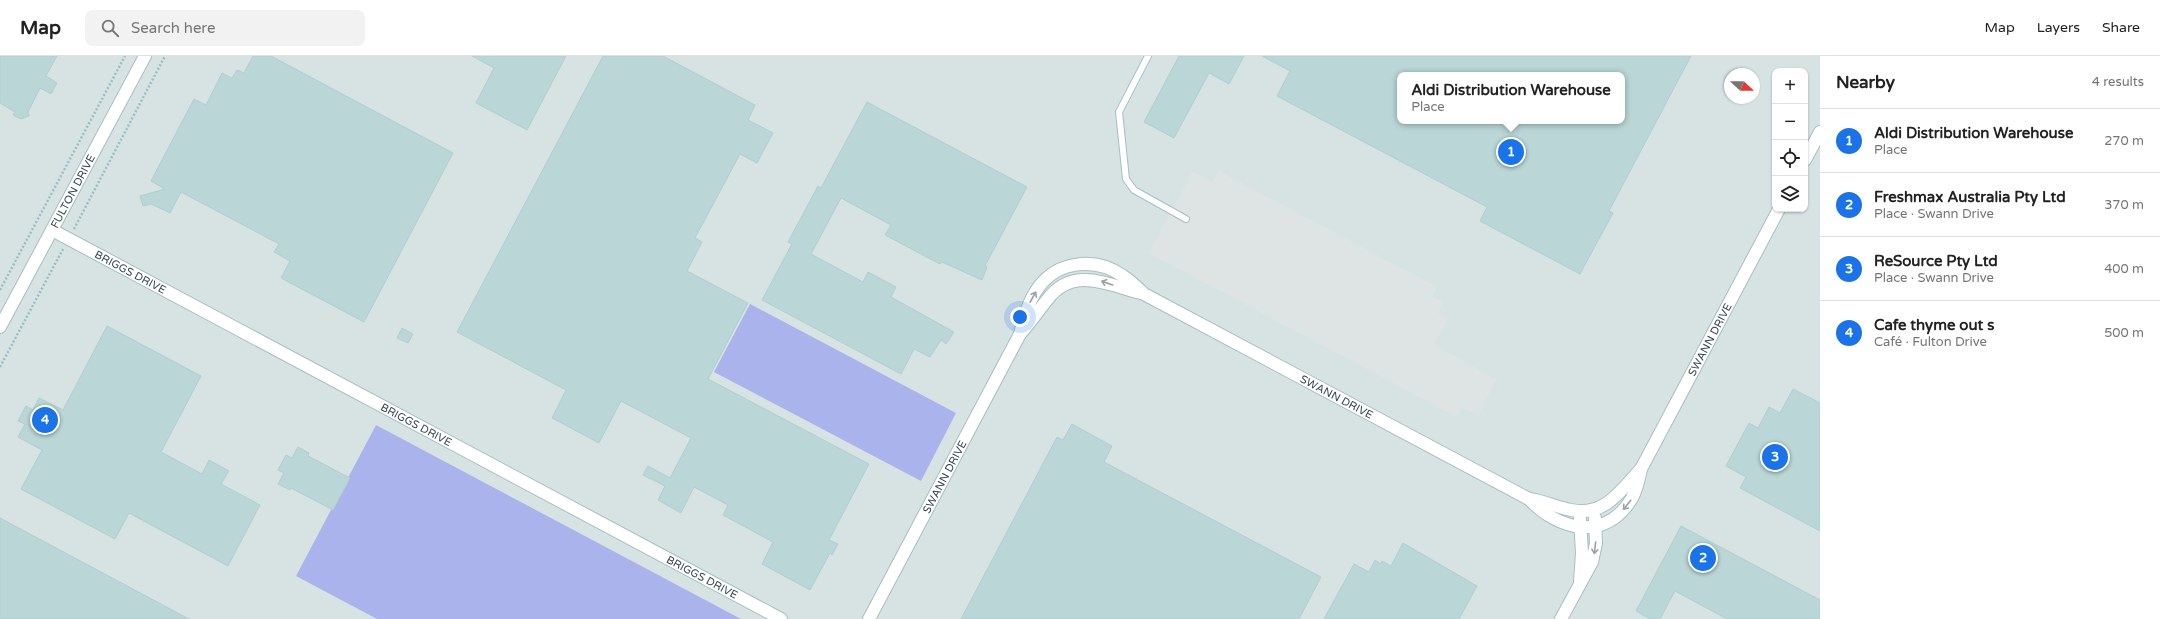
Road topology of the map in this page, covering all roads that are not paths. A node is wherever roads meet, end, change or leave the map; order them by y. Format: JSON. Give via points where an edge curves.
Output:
{"nodes":[{"id":1,"x":145,"y":56,"type":"edge"},
{"id":2,"x":1148,"y":56,"type":"edge"},
{"id":3,"x":1820,"y":132,"type":"edge"},
{"id":4,"x":1808,"y":154,"type":"edge"},
{"id":5,"x":1777,"y":212,"type":"edge"},
{"id":6,"x":1186,"y":219,"type":"dead end"},
{"id":7,"x":52,"y":230,"type":"junction"},
{"id":8,"x":1144,"y":294,"type":"junction"},
{"id":9,"x":0,"y":326,"type":"edge"},
{"id":10,"x":1020,"y":334,"type":"junction"},
{"id":11,"x":1641,"y":469,"type":"junction"},
{"id":12,"x":1529,"y":499,"type":"junction"},
{"id":13,"x":1594,"y":509,"type":"junction"},
{"id":14,"x":1579,"y":511,"type":"junction"},
{"id":15,"x":1595,"y":526,"type":"junction"},
{"id":16,"x":1580,"y":527,"type":"junction"},
{"id":17,"x":1580,"y":583,"type":"junction"},
{"id":18,"x":781,"y":619,"type":"edge"},
{"id":19,"x":869,"y":619,"type":"edge"},
{"id":20,"x":1561,"y":619,"type":"edge"}],
"edges":[{"from":1,"to":7,"type":"street","name":"FULTON DRIVE"},
{"from":2,"to":6,"type":"lane","via":[[1119,112],[1126,179],[1134,190]]},
{"from":3,"to":4,"type":"street"},
{"from":5,"to":11,"type":"street","name":"SWANN DRIVE"},
{"from":7,"to":9,"type":"street","name":"FULTON DRIVE"},
{"from":7,"to":18,"type":"street","name":"BRIGGS DRIVE"},
{"from":8,"to":10,"type":"street","name":"SWANN DRIVE","one_way":true,"via":[[1094,279],[1072,282],[1052,294]]},
{"from":10,"to":8,"type":"street","name":"SWANN DRIVE","one_way":true,"via":[[1028,306],[1037,289],[1056,272],[1070,266],[1085,263],[1105,267],[1124,276]]},
{"from":8,"to":12,"type":"street","name":"SWANN DRIVE"},
{"from":10,"to":19,"type":"street","name":"SWANN DRIVE"},
{"from":11,"to":13,"type":"street","name":"SWANN DRIVE","via":[[1613,500]]},
{"from":11,"to":15,"type":"street","name":"SWANN DRIVE","one_way":true,"via":[[1636,489],[1624,509],[1609,521]]},
{"from":12,"to":14,"type":"street","name":"SWANN DRIVE"},
{"from":12,"to":16,"type":"street","name":"SWANN DRIVE","via":[[1545,515],[1567,525]]},
{"from":13,"to":14,"type":"street","name":"SWANN DRIVE"},
{"from":13,"to":15,"type":"street"},
{"from":14,"to":16,"type":"street"},
{"from":15,"to":16,"type":"street","name":"SWANN DRIVE"},
{"from":15,"to":17,"type":"street","one_way":true,"via":[[1592,562]]},
{"from":16,"to":17,"type":"street"},
{"from":17,"to":20,"type":"street"}]}
